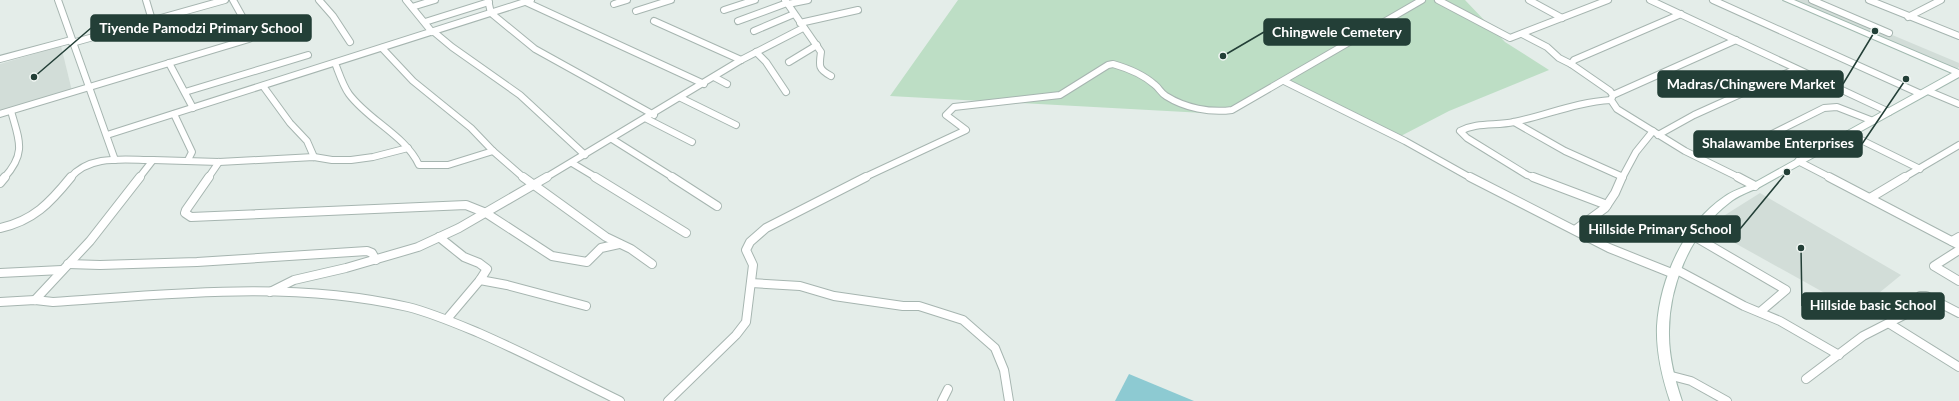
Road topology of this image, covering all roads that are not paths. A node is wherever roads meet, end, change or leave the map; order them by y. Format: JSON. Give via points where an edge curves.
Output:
{"nodes":[{"id":1,"x":58,"y":0,"type":"edge"},
{"id":2,"x":146,"y":0,"type":"edge"},
{"id":3,"x":225,"y":0,"type":"edge"},
{"id":4,"x":233,"y":0,"type":"edge"},
{"id":5,"x":319,"y":0,"type":"edge"},
{"id":6,"x":406,"y":0,"type":"edge"},
{"id":7,"x":435,"y":0,"type":"edge"},
{"id":8,"x":627,"y":0,"type":"edge"},
{"id":9,"x":671,"y":0,"type":"edge"},
{"id":10,"x":755,"y":0,"type":"edge"},
{"id":11,"x":808,"y":0,"type":"edge"},
{"id":12,"x":1422,"y":0,"type":"edge"},
{"id":13,"x":1438,"y":0,"type":"edge"},
{"id":14,"x":1529,"y":0,"type":"edge"},
{"id":15,"x":1592,"y":0,"type":"edge"},
{"id":16,"x":1608,"y":0,"type":"edge"},
{"id":17,"x":1650,"y":0,"type":"edge"},
{"id":18,"x":1713,"y":0,"type":"edge"},
{"id":19,"x":1787,"y":0,"type":"edge"},
{"id":20,"x":1812,"y":0,"type":"edge"},
{"id":21,"x":1869,"y":0,"type":"edge"},
{"id":22,"x":1941,"y":0,"type":"edge"},
{"id":23,"x":489,"y":1,"type":"edge"},
{"id":24,"x":529,"y":1,"type":"edge"},
{"id":25,"x":787,"y":3,"type":"edge"},
{"id":26,"x":1599,"y":3,"type":"junction"},
{"id":27,"x":614,"y":4,"type":"dead end"},
{"id":28,"x":412,"y":7,"type":"junction"},
{"id":29,"x":724,"y":10,"type":"dead end"},
{"id":30,"x":858,"y":10,"type":"dead end"},
{"id":31,"x":636,"y":11,"type":"dead end"},
{"id":32,"x":492,"y":13,"type":"junction"},
{"id":33,"x":794,"y":14,"type":"junction"},
{"id":34,"x":1681,"y":14,"type":"junction"},
{"id":35,"x":1908,"y":17,"type":"junction"},
{"id":36,"x":1562,"y":18,"type":"junction"},
{"id":37,"x":152,"y":20,"type":"junction"},
{"id":38,"x":738,"y":21,"type":"dead end"},
{"id":39,"x":425,"y":22,"type":"junction"},
{"id":40,"x":654,"y":22,"type":"dead end"},
{"id":41,"x":801,"y":26,"type":"junction"},
{"id":42,"x":754,"y":31,"type":"dead end"},
{"id":43,"x":433,"y":32,"type":"junction"},
{"id":44,"x":1889,"y":33,"type":"dead end"},
{"id":45,"x":1522,"y":34,"type":"junction"},
{"id":46,"x":1959,"y":36,"type":"edge"},
{"id":47,"x":1736,"y":40,"type":"junction"},
{"id":48,"x":71,"y":42,"type":"junction"},
{"id":49,"x":350,"y":42,"type":"dead end"},
{"id":50,"x":817,"y":45,"type":"junction"},
{"id":51,"x":382,"y":48,"type":"junction"},
{"id":52,"x":756,"y":52,"type":"junction"},
{"id":53,"x":308,"y":55,"type":"dead end"},
{"id":54,"x":0,"y":59,"type":"edge"},
{"id":55,"x":741,"y":60,"type":"junction"},
{"id":56,"x":789,"y":62,"type":"dead end"},
{"id":57,"x":169,"y":63,"type":"junction"},
{"id":58,"x":335,"y":63,"type":"junction"},
{"id":59,"x":1571,"y":64,"type":"junction"},
{"id":60,"x":1796,"y":69,"type":"junction"},
{"id":61,"x":1959,"y":73,"type":"edge"},
{"id":62,"x":831,"y":76,"type":"dead end"},
{"id":63,"x":714,"y":78,"type":"junction"},
{"id":64,"x":1284,"y":81,"type":"junction"},
{"id":65,"x":704,"y":84,"type":"junction"},
{"id":66,"x":728,"y":84,"type":"dead end"},
{"id":67,"x":263,"y":86,"type":"junction"},
{"id":68,"x":89,"y":87,"type":"junction"},
{"id":69,"x":186,"y":92,"type":"junction"},
{"id":70,"x":786,"y":92,"type":"dead end"},
{"id":71,"x":1924,"y":92,"type":"junction"},
{"id":72,"x":1612,"y":97,"type":"junction"},
{"id":73,"x":681,"y":98,"type":"junction"},
{"id":74,"x":1959,"y":104,"type":"edge"},
{"id":75,"x":193,"y":108,"type":"junction"},
{"id":76,"x":11,"y":111,"type":"junction"},
{"id":77,"x":1889,"y":112,"type":"junction"},
{"id":78,"x":0,"y":114,"type":"edge"},
{"id":79,"x":174,"y":114,"type":"junction"},
{"id":80,"x":654,"y":115,"type":"junction"},
{"id":81,"x":647,"y":119,"type":"junction"},
{"id":82,"x":1873,"y":121,"type":"junction"},
{"id":83,"x":1514,"y":122,"type":"junction"},
{"id":84,"x":736,"y":125,"type":"dead end"},
{"id":85,"x":1655,"y":133,"type":"junction"},
{"id":86,"x":1849,"y":134,"type":"junction"},
{"id":87,"x":107,"y":135,"type":"junction"},
{"id":88,"x":612,"y":139,"type":"junction"},
{"id":89,"x":692,"y":142,"type":"dead end"},
{"id":90,"x":1959,"y":146,"type":"edge"},
{"id":91,"x":408,"y":148,"type":"junction"},
{"id":92,"x":1740,"y":150,"type":"dead end"},
{"id":93,"x":493,"y":151,"type":"junction"},
{"id":94,"x":585,"y":155,"type":"junction"},
{"id":95,"x":314,"y":157,"type":"junction"},
{"id":96,"x":115,"y":160,"type":"junction"},
{"id":97,"x":153,"y":160,"type":"junction"},
{"id":98,"x":188,"y":160,"type":"junction"},
{"id":99,"x":1798,"y":161,"type":"junction"},
{"id":100,"x":219,"y":162,"type":"junction"},
{"id":101,"x":572,"y":163,"type":"junction"},
{"id":102,"x":1920,"y":169,"type":"junction"},
{"id":103,"x":1623,"y":177,"type":"junction"},
{"id":104,"x":0,"y":182,"type":"edge"},
{"id":105,"x":533,"y":186,"type":"junction"},
{"id":106,"x":1755,"y":186,"type":"junction"},
{"id":107,"x":1870,"y":198,"type":"junction"},
{"id":108,"x":1607,"y":205,"type":"junction"},
{"id":109,"x":717,"y":206,"type":"dead end"},
{"id":110,"x":486,"y":213,"type":"junction"},
{"id":111,"x":0,"y":228,"type":"edge"},
{"id":112,"x":1575,"y":230,"type":"junction"},
{"id":113,"x":686,"y":233,"type":"dead end"},
{"id":114,"x":1692,"y":235,"type":"junction"},
{"id":115,"x":439,"y":237,"type":"junction"},
{"id":116,"x":1959,"y":237,"type":"edge"},
{"id":117,"x":1952,"y":241,"type":"junction"},
{"id":118,"x":619,"y":244,"type":"junction"},
{"id":119,"x":1959,"y":245,"type":"edge"},
{"id":120,"x":1959,"y":250,"type":"edge"},
{"id":121,"x":376,"y":260,"type":"junction"},
{"id":122,"x":652,"y":264,"type":"dead end"},
{"id":123,"x":65,"y":267,"type":"junction"},
{"id":124,"x":1673,"y":271,"type":"junction"},
{"id":125,"x":0,"y":273,"type":"edge"},
{"id":126,"x":480,"y":280,"type":"junction"},
{"id":127,"x":1959,"y":281,"type":"edge"},
{"id":128,"x":751,"y":283,"type":"junction"},
{"id":129,"x":270,"y":292,"type":"junction"},
{"id":130,"x":35,"y":300,"type":"junction"},
{"id":131,"x":0,"y":302,"type":"edge"},
{"id":132,"x":586,"y":306,"type":"dead end"},
{"id":133,"x":1760,"y":312,"type":"junction"},
{"id":134,"x":1959,"y":313,"type":"edge"},
{"id":135,"x":447,"y":319,"type":"junction"},
{"id":136,"x":1890,"y":324,"type":"junction"},
{"id":137,"x":1839,"y":355,"type":"junction"},
{"id":138,"x":1959,"y":367,"type":"edge"},
{"id":139,"x":1668,"y":374,"type":"junction"},
{"id":140,"x":1806,"y":380,"type":"dead end"},
{"id":141,"x":948,"y":389,"type":"dead end"},
{"id":142,"x":620,"y":401,"type":"edge"},
{"id":143,"x":668,"y":401,"type":"edge"},
{"id":144,"x":942,"y":401,"type":"edge"},
{"id":145,"x":1009,"y":401,"type":"edge"},
{"id":146,"x":1676,"y":401,"type":"edge"},
{"id":147,"x":1727,"y":401,"type":"edge"}],
"edges":[{"from":1,"to":48,"type":"street"},
{"from":2,"to":37,"type":"street"},
{"from":3,"to":37,"type":"street"},
{"from":4,"to":57,"type":"street","via":[[252,37]]},
{"from":5,"to":49,"type":"street"},
{"from":6,"to":28,"type":"street"},
{"from":7,"to":28,"type":"street"},
{"from":8,"to":27,"type":"street"},
{"from":9,"to":31,"type":"street"},
{"from":10,"to":29,"type":"street"},
{"from":11,"to":25,"type":"street"},
{"from":12,"to":64,"type":"street"},
{"from":13,"to":45,"type":"street","via":[[1510,38]]},
{"from":14,"to":36,"type":"street"},
{"from":15,"to":26,"type":"street"},
{"from":16,"to":26,"type":"street"},
{"from":17,"to":34,"type":"street"},
{"from":18,"to":71,"type":"street"},
{"from":19,"to":61,"type":"street"},
{"from":20,"to":44,"type":"street"},
{"from":21,"to":35,"type":"street"},
{"from":22,"to":35,"type":"street"},
{"from":23,"to":32,"type":"street"},
{"from":23,"to":39,"type":"street"},
{"from":24,"to":32,"type":"street"},
{"from":24,"to":65,"type":"street"},
{"from":25,"to":33,"type":"street"},
{"from":25,"to":38,"type":"street"},
{"from":26,"to":36,"type":"street"},
{"from":28,"to":39,"type":"street"},
{"from":30,"to":41,"type":"street"},
{"from":32,"to":43,"type":"street"},
{"from":32,"to":80,"type":"street","via":[[535,49]]},
{"from":33,"to":41,"type":"street"},
{"from":33,"to":42,"type":"street"},
{"from":34,"to":47,"type":"street"},
{"from":34,"to":59,"type":"street","via":[[1574,60]]},
{"from":35,"to":46,"type":"street"},
{"from":36,"to":45,"type":"street"},
{"from":37,"to":48,"type":"street"},
{"from":39,"to":43,"type":"street"},
{"from":40,"to":55,"type":"street"},
{"from":41,"to":50,"type":"street"},
{"from":41,"to":52,"type":"street"},
{"from":43,"to":51,"type":"street"},
{"from":43,"to":94,"type":"street","via":[[538,109]]},
{"from":45,"to":59,"type":"street"},
{"from":47,"to":60,"type":"street"},
{"from":47,"to":72,"type":"street"},
{"from":48,"to":54,"type":"street"},
{"from":48,"to":68,"type":"street"},
{"from":50,"to":56,"type":"street"},
{"from":50,"to":62,"type":"street","via":[[821,52],[822,71]]},
{"from":51,"to":58,"type":"street"},
{"from":51,"to":93,"type":"street","via":[[413,81],[471,128]]},
{"from":52,"to":55,"type":"street"},
{"from":52,"to":70,"type":"street"},
{"from":53,"to":69,"type":"street"},
{"from":55,"to":63,"type":"street"},
{"from":57,"to":68,"type":"street"},
{"from":57,"to":69,"type":"street"},
{"from":58,"to":67,"type":"street"},
{"from":58,"to":91,"type":"street","via":[[349,94]]},
{"from":59,"to":72,"type":"street","via":[[1607,88]]},
{"from":60,"to":77,"type":"street"},
{"from":60,"to":85,"type":"street"},
{"from":61,"to":71,"type":"street"},
{"from":63,"to":65,"type":"street"},
{"from":63,"to":66,"type":"street"},
{"from":64,"to":112,"type":"street","via":[[1405,141],[1496,192]]},
{"from":64,"to":128,"type":"street","via":[[1232,110],[1220,111],[1199,108],[1172,99],[1151,83],[1113,64],[1060,95],[954,107],[946,115],[966,130],[864,178],[757,235],[746,250],[753,265]]},
{"from":65,"to":73,"type":"street"},
{"from":67,"to":75,"type":"street"},
{"from":67,"to":95,"type":"street","via":[[290,123],[307,141]]},
{"from":68,"to":76,"type":"street"},
{"from":68,"to":87,"type":"street"},
{"from":69,"to":75,"type":"street"},
{"from":71,"to":74,"type":"street"},
{"from":71,"to":77,"type":"street"},
{"from":72,"to":83,"type":"street","via":[[1552,110]]},
{"from":72,"to":85,"type":"street","via":[[1617,109]]},
{"from":73,"to":80,"type":"street"},
{"from":73,"to":84,"type":"street"},
{"from":75,"to":79,"type":"street"},
{"from":76,"to":78,"type":"street"},
{"from":76,"to":104,"type":"street","via":[[21,151],[16,165]]},
{"from":77,"to":82,"type":"street"},
{"from":79,"to":87,"type":"street"},
{"from":79,"to":98,"type":"street","via":[[192,152]]},
{"from":80,"to":81,"type":"street"},
{"from":81,"to":88,"type":"street"},
{"from":81,"to":89,"type":"street"},
{"from":82,"to":86,"type":"street"},
{"from":82,"to":92,"type":"street","via":[[1832,106]]},
{"from":83,"to":103,"type":"street","via":[[1559,148]]},
{"from":83,"to":108,"type":"street","via":[[1471,127],[1460,132],[1527,175]]},
{"from":85,"to":103,"type":"street","via":[[1644,140]]},
{"from":85,"to":106,"type":"street","via":[[1711,165]]},
{"from":86,"to":99,"type":"street"},
{"from":86,"to":102,"type":"street"},
{"from":87,"to":96,"type":"street"},
{"from":88,"to":94,"type":"street"},
{"from":88,"to":109,"type":"street"},
{"from":90,"to":102,"type":"street"},
{"from":91,"to":93,"type":"street","via":[[414,154],[418,165],[436,167],[455,165]]},
{"from":91,"to":95,"type":"street","via":[[351,160]]},
{"from":93,"to":105,"type":"street"},
{"from":94,"to":101,"type":"street"},
{"from":95,"to":100,"type":"street"},
{"from":96,"to":97,"type":"street"},
{"from":96,"to":111,"type":"street","via":[[82,167],[33,218],[14,226]]},
{"from":97,"to":98,"type":"street"},
{"from":97,"to":123,"type":"street","via":[[90,241]]},
{"from":98,"to":100,"type":"street"},
{"from":99,"to":106,"type":"street"},
{"from":99,"to":107,"type":"street"},
{"from":100,"to":110,"type":"street","via":[[186,210],[186,216],[461,205],[471,205]]},
{"from":101,"to":105,"type":"street"},
{"from":101,"to":113,"type":"street"},
{"from":102,"to":107,"type":"street"},
{"from":103,"to":108,"type":"street"},
{"from":105,"to":110,"type":"street"},
{"from":105,"to":118,"type":"street","via":[[585,224]]},
{"from":106,"to":114,"type":"street","via":[[1725,200],[1699,224]]},
{"from":107,"to":117,"type":"street"},
{"from":108,"to":112,"type":"street"},
{"from":110,"to":115,"type":"street"},
{"from":110,"to":118,"type":"street","via":[[552,256],[587,262],[601,248]]},
{"from":112,"to":124,"type":"street","via":[[1609,248]]},
{"from":114,"to":124,"type":"street"},
{"from":114,"to":133,"type":"street","via":[[1786,290]]},
{"from":115,"to":121,"type":"street","via":[[418,247]]},
{"from":115,"to":126,"type":"street","via":[[453,250],[485,266],[487,269]]},
{"from":116,"to":117,"type":"street"},
{"from":117,"to":119,"type":"street"},
{"from":118,"to":122,"type":"street"},
{"from":120,"to":127,"type":"street","via":[[1934,266]]},
{"from":121,"to":123,"type":"street","via":[[372,253],[367,251]]},
{"from":121,"to":129,"type":"street","via":[[298,279]]},
{"from":123,"to":125,"type":"street"},
{"from":123,"to":130,"type":"street"},
{"from":124,"to":133,"type":"street"},
{"from":124,"to":139,"type":"street","via":[[1663,325]]},
{"from":126,"to":132,"type":"street"},
{"from":126,"to":135,"type":"street"},
{"from":128,"to":143,"type":"street","via":[[744,325]]},
{"from":128,"to":145,"type":"street","via":[[800,286],[834,296],[920,306],[963,320],[995,348],[1004,370]]},
{"from":129,"to":130,"type":"street","via":[[182,293],[53,302]]},
{"from":129,"to":135,"type":"street","via":[[358,298],[408,307]]},
{"from":130,"to":131,"type":"street"},
{"from":133,"to":137,"type":"street"},
{"from":134,"to":136,"type":"street","via":[[1924,295],[1920,296],[1906,314]]},
{"from":135,"to":142,"type":"street","via":[[520,351]]},
{"from":136,"to":137,"type":"street","via":[[1863,336]]},
{"from":136,"to":138,"type":"street"},
{"from":137,"to":140,"type":"street"},
{"from":139,"to":146,"type":"street"},
{"from":139,"to":147,"type":"street","via":[[1698,384]]},
{"from":141,"to":144,"type":"street"}]}
